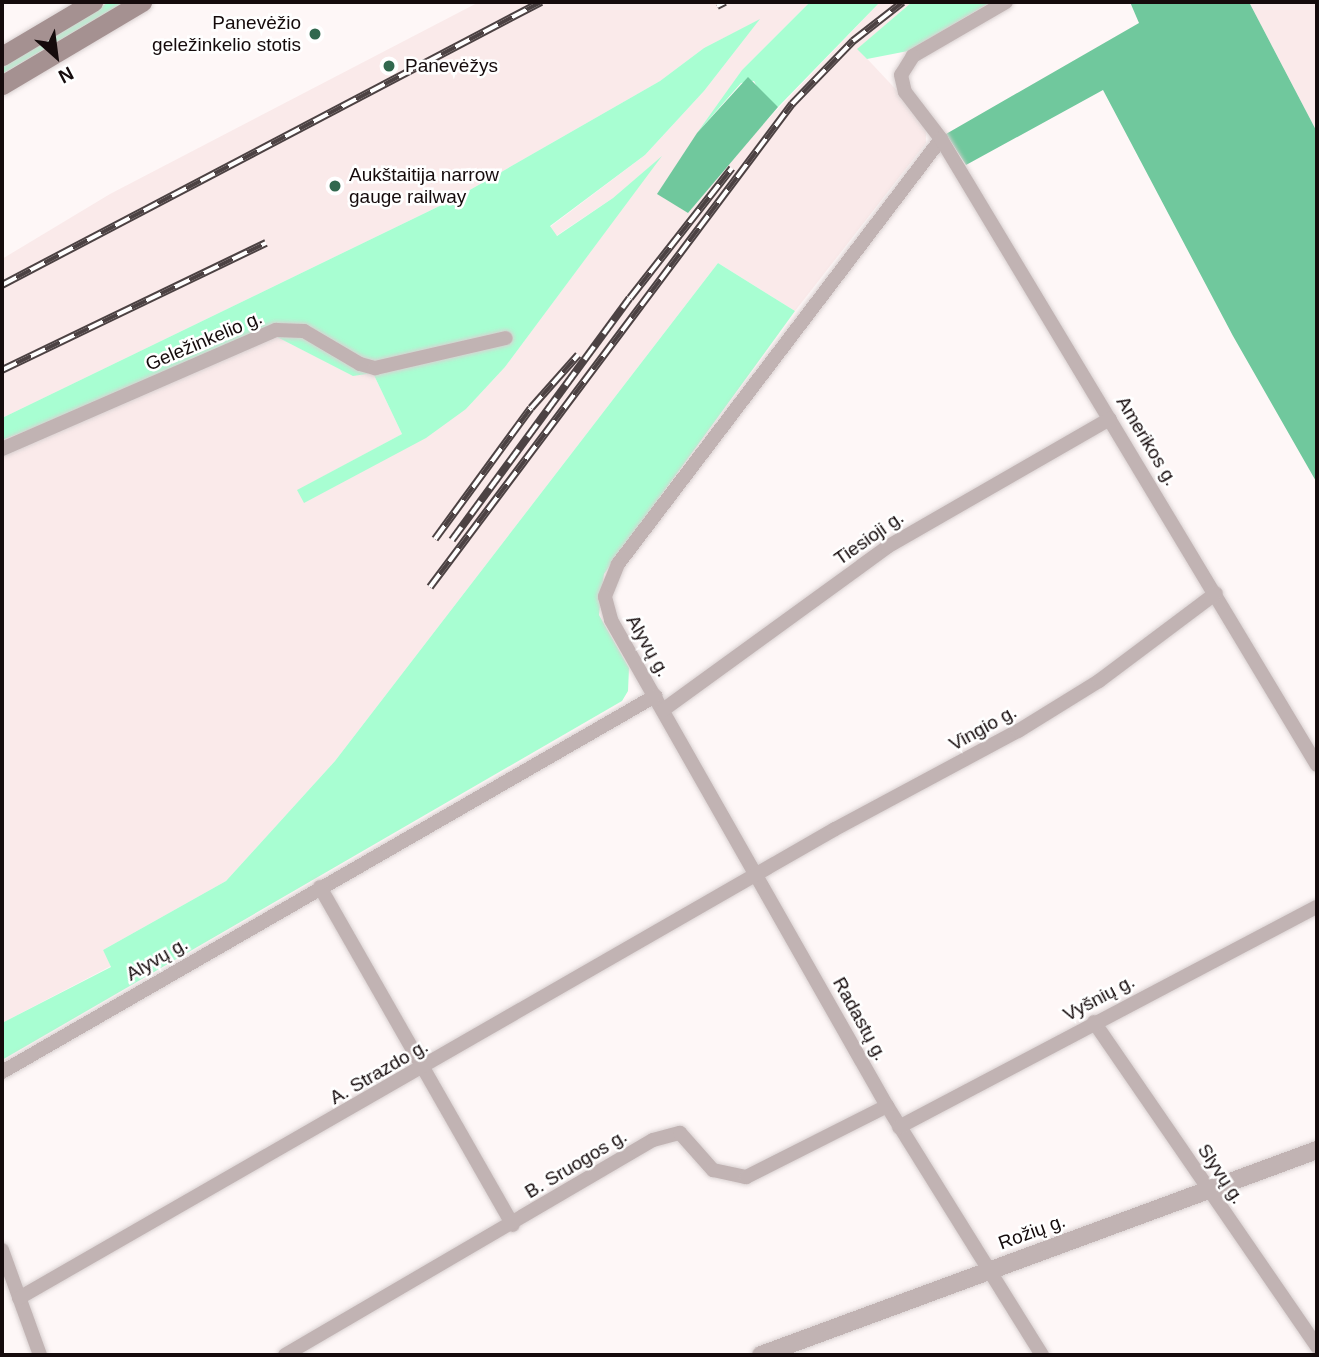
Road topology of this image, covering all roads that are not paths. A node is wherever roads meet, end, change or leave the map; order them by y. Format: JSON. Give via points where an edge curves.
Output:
{"nodes":[{"id":1,"x":93,"y":2,"type":"edge"},
{"id":2,"x":142,"y":2,"type":"edge"},
{"id":3,"x":1006,"y":2,"type":"edge"},
{"id":4,"x":2,"y":56,"type":"edge"},
{"id":5,"x":2,"y":85,"type":"edge"},
{"id":6,"x":941,"y":139,"type":"junction"},
{"id":7,"x":506,"y":338,"type":"dead end"},
{"id":8,"x":1110,"y":419,"type":"junction"},
{"id":9,"x":2,"y":449,"type":"edge"},
{"id":10,"x":1216,"y":593,"type":"junction"},
{"id":11,"x":655,"y":695,"type":"junction"},
{"id":12,"x":663,"y":710,"type":"junction"},
{"id":13,"x":1317,"y":765,"type":"edge"},
{"id":14,"x":756,"y":875,"type":"junction"},
{"id":15,"x":320,"y":887,"type":"junction"},
{"id":16,"x":1317,"y":906,"type":"edge"},
{"id":17,"x":1094,"y":1022,"type":"junction"},
{"id":18,"x":422,"y":1069,"type":"junction"},
{"id":19,"x":2,"y":1072,"type":"edge"},
{"id":20,"x":887,"y":1106,"type":"junction"},
{"id":21,"x":899,"y":1127,"type":"junction"},
{"id":22,"x":1317,"y":1150,"type":"edge"},
{"id":23,"x":1208,"y":1190,"type":"junction"},
{"id":24,"x":513,"y":1225,"type":"junction"},
{"id":25,"x":2,"y":1250,"type":"edge"},
{"id":26,"x":987,"y":1270,"type":"junction"},
{"id":27,"x":19,"y":1298,"type":"junction"},
{"id":28,"x":1317,"y":1347,"type":"edge"},
{"id":29,"x":40,"y":1355,"type":"edge"},
{"id":30,"x":285,"y":1355,"type":"edge"},
{"id":31,"x":761,"y":1355,"type":"edge"},
{"id":32,"x":1042,"y":1355,"type":"edge"}],
"edges":[{"from":1,"to":4,"type":"main road"},
{"from":2,"to":5,"type":"main road"},
{"from":3,"to":6,"type":"street","via":[[913,56],[901,75],[905,92]]},
{"from":6,"to":8,"type":"street","name":"Amerikos g."},
{"from":6,"to":11,"type":"street","name":"Alyvų g.","via":[[609,579],[606,609]]},
{"from":7,"to":9,"type":"street","name":"Geležinkelio g.","via":[[375,368],[360,365],[304,331],[275,330]]},
{"from":8,"to":10,"type":"street","name":"Amerikos g."},
{"from":8,"to":12,"type":"street","name":"Tiesioji g.","via":[[887,547]]},
{"from":10,"to":13,"type":"street","name":"Amerikos g."},
{"from":10,"to":14,"type":"street","name":"Vingio g.","via":[[1053,710]]},
{"from":11,"to":12,"type":"street","name":"Radastų g."},
{"from":11,"to":15,"type":"street","name":"Alyvų g."},
{"from":12,"to":14,"type":"street","name":"Radastų g."},
{"from":14,"to":18,"type":"street","name":"A. Strazdo g."},
{"from":14,"to":20,"type":"street","name":"Radastų g."},
{"from":15,"to":18,"type":"street"},
{"from":15,"to":19,"type":"street","name":"Alyvų g."},
{"from":16,"to":17,"type":"street","name":"Vyšnių g."},
{"from":17,"to":21,"type":"street","name":"Vyšnių g."},
{"from":17,"to":23,"type":"street","name":"Slyvų g."},
{"from":18,"to":24,"type":"street"},
{"from":18,"to":27,"type":"street","name":"A. Strazdo g."},
{"from":20,"to":21,"type":"street","name":"Radastų g."},
{"from":20,"to":24,"type":"street","name":"B. Sruogos g.","via":[[746,1177],[713,1170],[680,1133],[653,1140]]},
{"from":21,"to":26,"type":"street","name":"Radastų g."},
{"from":22,"to":23,"type":"street","name":"Rožių g."},
{"from":23,"to":26,"type":"street","name":"Rožių g."},
{"from":23,"to":28,"type":"street","name":"Slyvų g."},
{"from":24,"to":30,"type":"street","name":"B. Sruogos g."},
{"from":25,"to":27,"type":"street"},
{"from":26,"to":31,"type":"street","name":"Rožių g."},
{"from":26,"to":32,"type":"street","name":"Radastų g."},
{"from":27,"to":29,"type":"street"}]}
